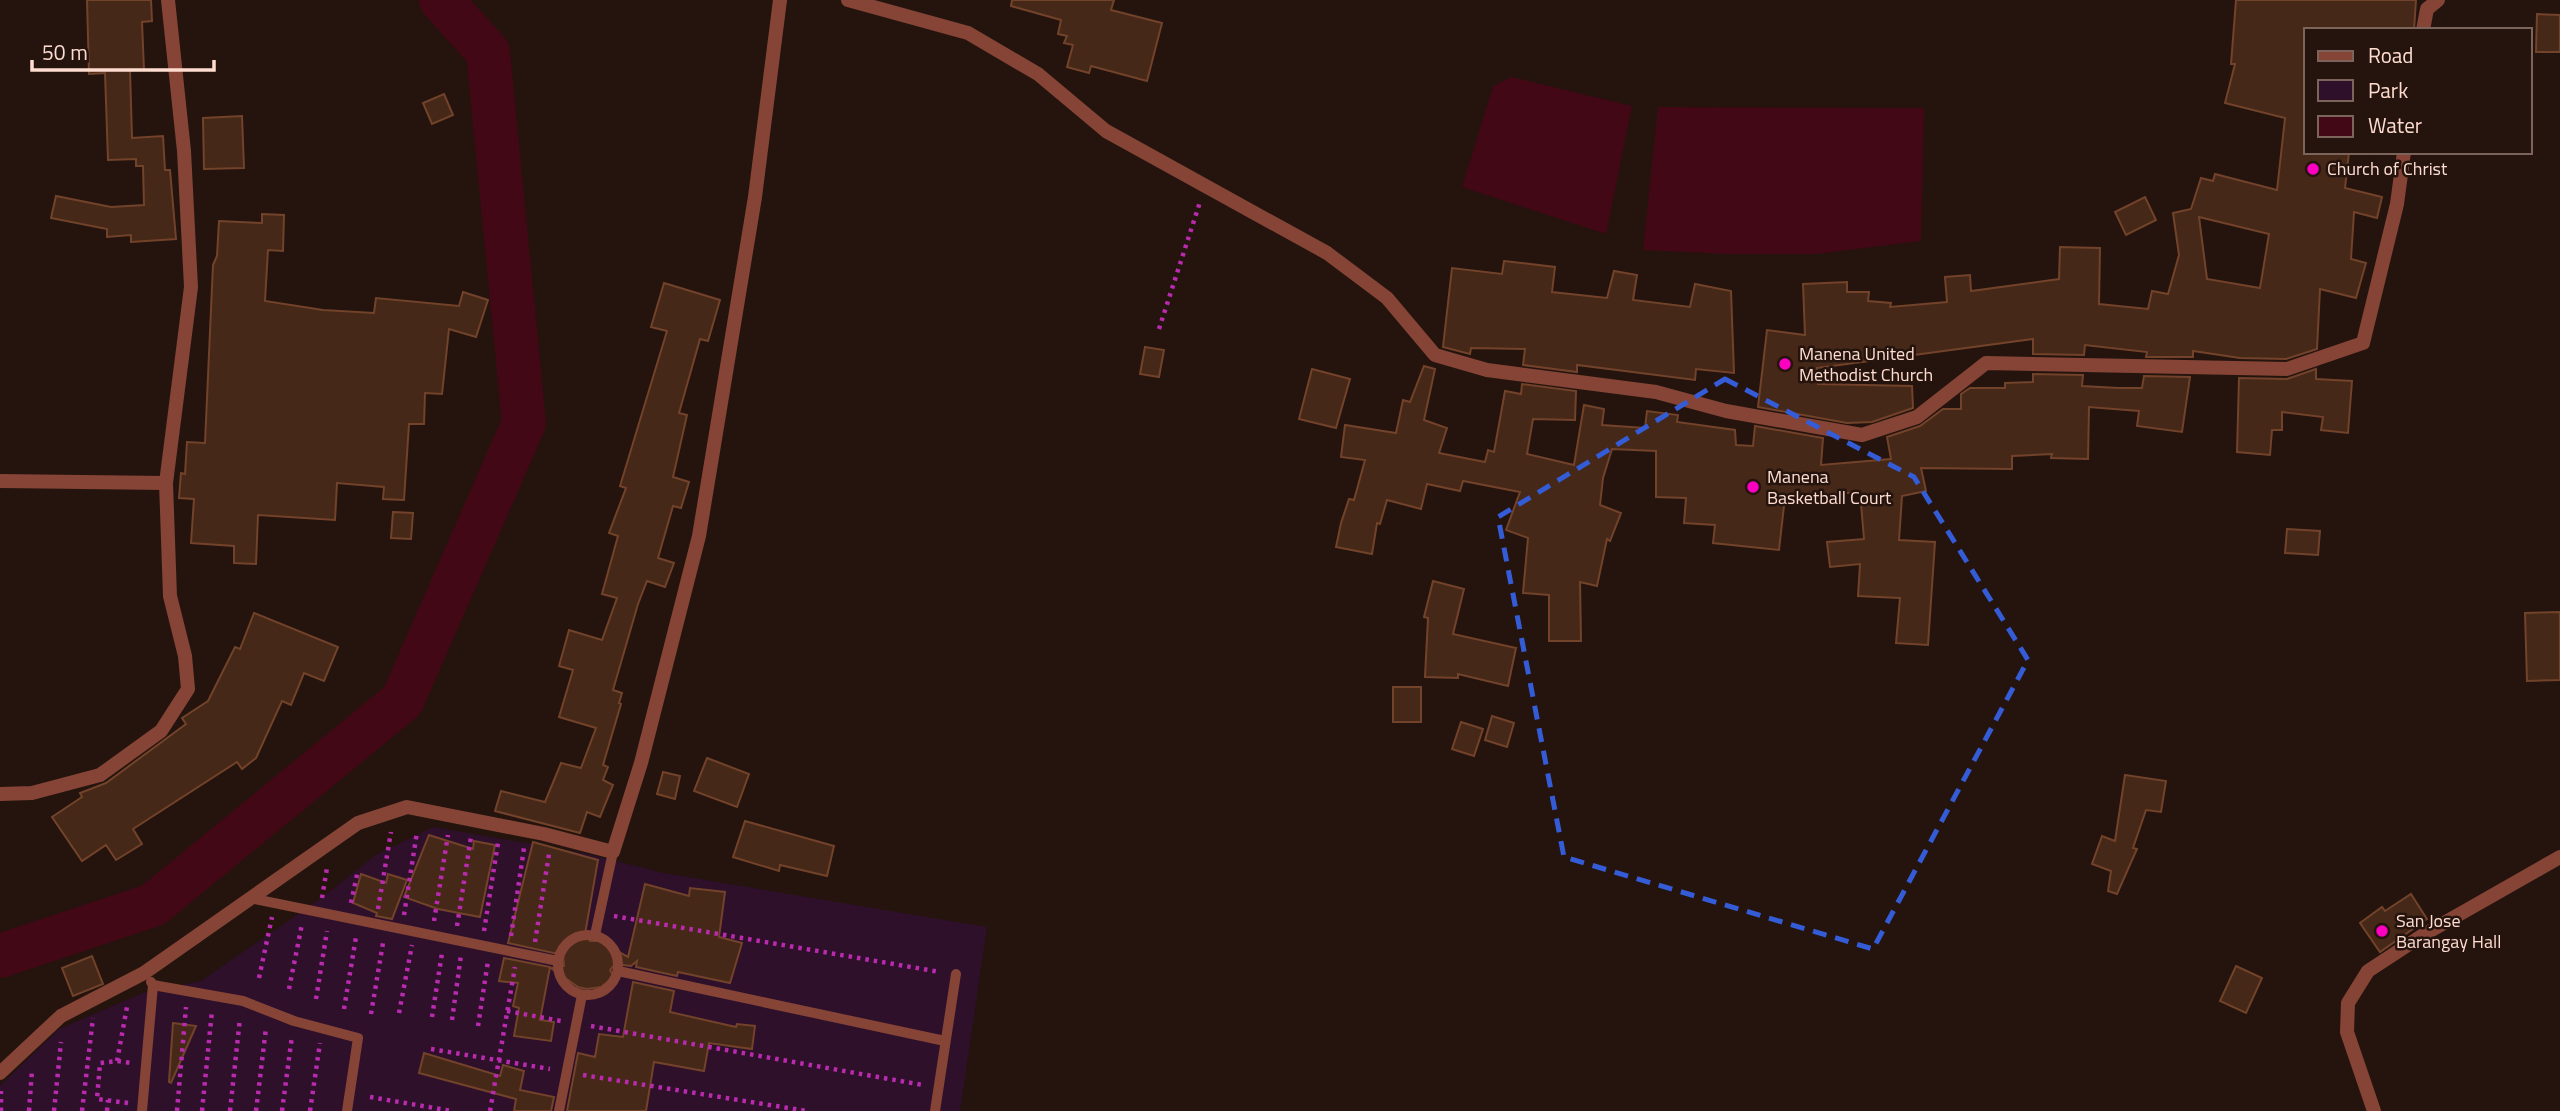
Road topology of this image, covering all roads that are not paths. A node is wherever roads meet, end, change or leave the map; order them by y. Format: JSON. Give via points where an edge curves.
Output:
{"nodes":[{"id":1,"x":168,"y":0,"type":"edge"},
{"id":2,"x":779,"y":0,"type":"edge"},
{"id":3,"x":848,"y":0,"type":"edge"},
{"id":4,"x":2438,"y":0,"type":"edge"},
{"id":5,"x":2423,"y":28,"type":"edge"},
{"id":6,"x":2404,"y":154,"type":"edge"},
{"id":7,"x":0,"y":481,"type":"edge"},
{"id":8,"x":166,"y":483,"type":"junction"},
{"id":9,"x":0,"y":794,"type":"edge"},
{"id":10,"x":612,"y":852,"type":"junction"},
{"id":11,"x":2560,"y":857,"type":"edge"},
{"id":12,"x":250,"y":898,"type":"junction"},
{"id":13,"x":595,"y":934,"type":"junction"},
{"id":14,"x":558,"y":961,"type":"junction"},
{"id":15,"x":618,"y":971,"type":"junction"},
{"id":16,"x":144,"y":973,"type":"junction"},
{"id":17,"x":956,"y":974,"type":"road end"},
{"id":18,"x":153,"y":985,"type":"junction"},
{"id":19,"x":582,"y":995,"type":"junction"},
{"id":20,"x":945,"y":1041,"type":"junction"},
{"id":21,"x":0,"y":1073,"type":"edge"},
{"id":22,"x":142,"y":1108,"type":"edge"},
{"id":23,"x":347,"y":1111,"type":"edge"},
{"id":24,"x":559,"y":1111,"type":"edge"},
{"id":25,"x":935,"y":1111,"type":"edge"},
{"id":26,"x":2374,"y":1111,"type":"edge"}],
"edges":[{"from":1,"to":8,"type":"street","via":[[184,151],[191,287]]},
{"from":2,"to":10,"type":"street","via":[[755,197],[699,536],[641,763]]},
{"from":3,"to":6,"type":"street","via":[[968,33],[1038,74],[1106,131],[1327,253],[1387,298],[1435,355],[1487,370],[1656,393],[1726,411],[1862,435],[1917,416],[1986,363],[2287,369],[2363,343],[2397,204]]},
{"from":4,"to":5,"type":"street","via":[[2427,9]]},
{"from":7,"to":8,"type":"street"},
{"from":8,"to":9,"type":"street","via":[[170,596],[188,689],[161,731],[100,775],[32,793]]},
{"from":10,"to":12,"type":"street","via":[[407,807],[358,823]]},
{"from":10,"to":13,"type":"lane"},
{"from":11,"to":26,"type":"street","via":[[2423,934],[2368,971],[2348,1003],[2347,1032]]},
{"from":12,"to":14,"type":"lane"},
{"from":12,"to":16,"type":"street"},
{"from":13,"to":14,"type":"lane","via":[[571,939]]},
{"from":13,"to":15,"type":"lane","via":[[614,948]]},
{"from":14,"to":19,"type":"lane","via":[[563,982]]},
{"from":15,"to":19,"type":"lane","via":[[605,990]]},
{"from":15,"to":20,"type":"lane"},
{"from":16,"to":18,"type":"lane"},
{"from":16,"to":21,"type":"street","via":[[61,1016]]},
{"from":17,"to":20,"type":"lane"},
{"from":18,"to":22,"type":"lane"},
{"from":18,"to":23,"type":"lane","via":[[243,1000],[294,1021],[358,1038]]},
{"from":19,"to":24,"type":"lane"},
{"from":20,"to":25,"type":"lane"}]}
